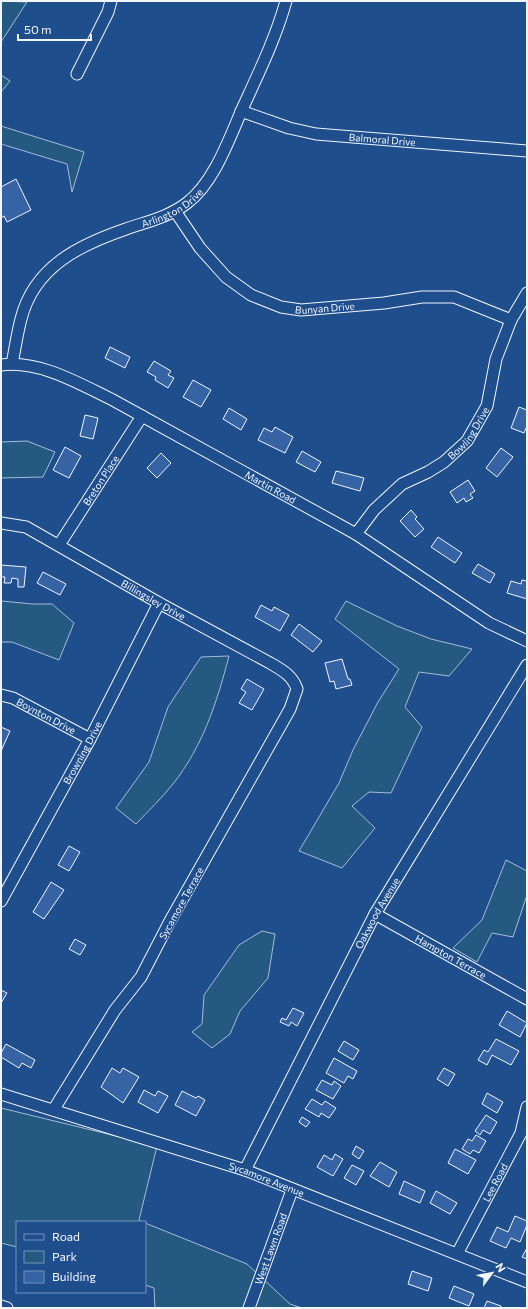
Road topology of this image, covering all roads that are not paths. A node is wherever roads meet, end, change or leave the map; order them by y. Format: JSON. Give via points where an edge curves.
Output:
{"nodes":[{"id":1,"x":111,"y":1,"type":"edge"},
{"id":2,"x":286,"y":1,"type":"edge"},
{"id":3,"x":78,"y":74,"type":"dead end"},
{"id":4,"x":241,"y":111,"type":"junction"},
{"id":5,"x":527,"y":151,"type":"edge"},
{"id":6,"x":175,"y":211,"type":"junction"},
{"id":7,"x":527,"y":293,"type":"edge"},
{"id":8,"x":511,"y":320,"type":"junction"},
{"id":9,"x":12,"y":364,"type":"junction"},
{"id":10,"x":1,"y":365,"type":"edge"},
{"id":11,"x":142,"y":416,"type":"junction"},
{"id":12,"x":1,"y":523,"type":"edge"},
{"id":13,"x":356,"y":534,"type":"junction"},
{"id":14,"x":59,"y":545,"type":"junction"},
{"id":15,"x":159,"y":603,"type":"junction"},
{"id":16,"x":527,"y":641,"type":"edge"},
{"id":17,"x":527,"y":665,"type":"edge"},
{"id":18,"x":297,"y":689,"type":"joint"},
{"id":19,"x":1,"y":695,"type":"edge"},
{"id":20,"x":90,"y":739,"type":"junction"},
{"id":21,"x":1,"y":901,"type":"edge"},
{"id":22,"x":375,"y":914,"type":"junction"},
{"id":23,"x":527,"y":999,"type":"edge"},
{"id":24,"x":1,"y":1094,"type":"edge"},
{"id":25,"x":527,"y":1107,"type":"edge"},
{"id":26,"x":54,"y":1109,"type":"junction"},
{"id":27,"x":245,"y":1170,"type":"junction"},
{"id":28,"x":292,"y":1190,"type":"junction"},
{"id":29,"x":456,"y":1254,"type":"junction"},
{"id":30,"x":527,"y":1282,"type":"edge"},
{"id":31,"x":1,"y":1306,"type":"edge"},
{"id":32,"x":7,"y":1308,"type":"edge"},
{"id":33,"x":249,"y":1308,"type":"edge"}],
"edges":[{"from":1,"to":3,"type":"street"},
{"from":2,"to":4,"type":"street","name":"Arlington Drive","via":[[278,29]]},
{"from":4,"to":5,"type":"street","name":"Balmoral Drive","via":[[289,128],[316,134]]},
{"from":4,"to":6,"type":"street","name":"Arlington Drive","via":[[220,159],[205,184],[188,203]]},
{"from":6,"to":8,"type":"street","name":"Bunyan Drive","via":[[200,248],[226,277],[251,295],[281,307],[301,310],[454,296]]},
{"from":6,"to":9,"type":"street","name":"Arlington Drive","via":[[74,250],[52,267],[30,296],[21,318]]},
{"from":7,"to":8,"type":"street","name":"Bowling Drive"},
{"from":8,"to":13,"type":"street","name":"Bowling Drive","via":[[496,359],[487,406],[467,441],[439,465],[402,484],[374,510]]},
{"from":9,"to":10,"type":"street","name":"Martin Road"},
{"from":9,"to":11,"type":"street","name":"Martin Road","via":[[34,367],[73,380]]},
{"from":11,"to":13,"type":"street","name":"Martin Road"},
{"from":11,"to":14,"type":"street","name":"Breton Place"},
{"from":12,"to":14,"type":"street","name":"Billingsley Drive","via":[[26,527]]},
{"from":13,"to":16,"type":"street","name":"Martin Road","via":[[489,623]]},
{"from":14,"to":15,"type":"street","name":"Billingsley Drive"},
{"from":15,"to":18,"type":"street","name":"Billingsley Drive","via":[[284,671]]},
{"from":15,"to":20,"type":"street","name":"Browning Drive"},
{"from":17,"to":22,"type":"street","name":"Oakwood Avenue"},
{"from":18,"to":26,"type":"street","name":"Sycamore Terrace","via":[[290,709],[141,977],[115,1010]]},
{"from":19,"to":20,"type":"street","name":"Boynton Drive","via":[[20,702]]},
{"from":20,"to":21,"type":"street","name":"Browning Drive"},
{"from":22,"to":23,"type":"street","name":"Hampton Terrace"},
{"from":22,"to":27,"type":"street","name":"Oakwood Avenue"},
{"from":24,"to":26,"type":"street","name":"Sycamore Avenue"},
{"from":25,"to":29,"type":"street","name":"Lee Road","via":[[521,1133]]},
{"from":26,"to":27,"type":"street","name":"Sycamore Avenue"},
{"from":27,"to":28,"type":"street","name":"Sycamore Avenue"},
{"from":28,"to":29,"type":"street","name":"Sycamore Avenue"},
{"from":28,"to":33,"type":"street","name":"West Lawn Road"},
{"from":29,"to":30,"type":"street","name":"Sycamore Avenue"},
{"from":31,"to":32,"type":"street"}]}
